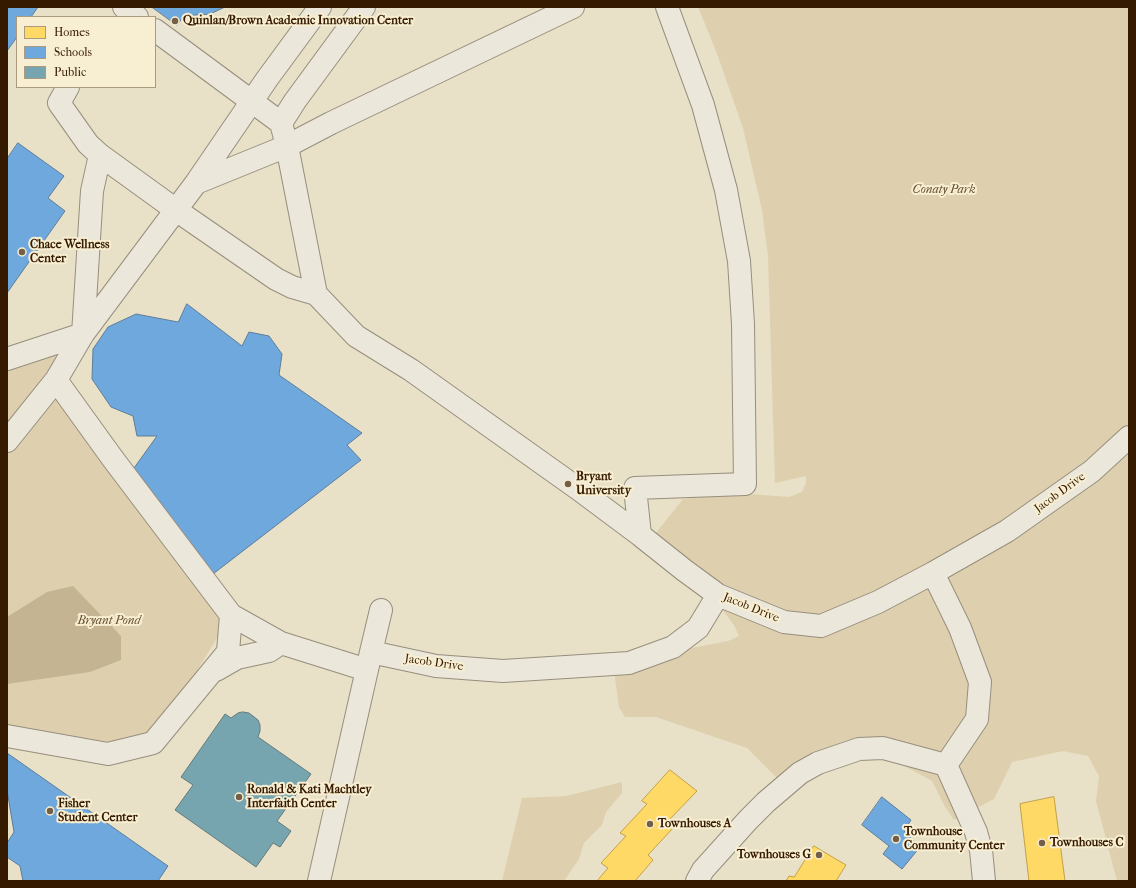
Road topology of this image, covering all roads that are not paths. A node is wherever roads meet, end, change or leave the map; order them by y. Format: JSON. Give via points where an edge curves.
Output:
{"nodes":[{"id":1,"x":122,"y":7,"type":"edge"},
{"id":2,"x":320,"y":7,"type":"edge"},
{"id":3,"x":364,"y":7,"type":"edge"},
{"id":4,"x":573,"y":7,"type":"edge"},
{"id":5,"x":667,"y":7,"type":"edge"},
{"id":6,"x":115,"y":16,"type":"edge"},
{"id":7,"x":136,"y":16,"type":"edge"},
{"id":8,"x":156,"y":31,"type":"edge"},
{"id":9,"x":67,"y":88,"type":"edge"},
{"id":10,"x":252,"y":101,"type":"junction"},
{"id":11,"x":281,"y":123,"type":"junction"},
{"id":12,"x":287,"y":146,"type":"junction"},
{"id":13,"x":100,"y":155,"type":"junction"},
{"id":14,"x":196,"y":183,"type":"junction"},
{"id":15,"x":176,"y":210,"type":"junction"},
{"id":16,"x":316,"y":294,"type":"junction"},
{"id":17,"x":83,"y":334,"type":"junction"},
{"id":18,"x":7,"y":359,"type":"edge"},
{"id":19,"x":56,"y":380,"type":"junction"},
{"id":20,"x":1129,"y":437,"type":"edge"},
{"id":21,"x":7,"y":441,"type":"edge"},
{"id":22,"x":640,"y":535,"type":"junction"},
{"id":23,"x":933,"y":573,"type":"junction"},
{"id":24,"x":718,"y":595,"type":"junction"},
{"id":25,"x":381,"y":610,"type":"dead end"},
{"id":26,"x":231,"y":615,"type":"junction"},
{"id":27,"x":281,"y":643,"type":"junction"},
{"id":28,"x":369,"y":661,"type":"junction"},
{"id":29,"x":212,"y":672,"type":"junction"},
{"id":30,"x":7,"y":736,"type":"edge"},
{"id":31,"x":946,"y":765,"type":"junction"},
{"id":32,"x":319,"y":881,"type":"edge"},
{"id":33,"x":697,"y":881,"type":"edge"},
{"id":34,"x":984,"y":881,"type":"edge"}],
"edges":[{"from":1,"to":6,"type":"street"},
{"from":1,"to":7,"type":"street"},
{"from":2,"to":10,"type":"street"},
{"from":3,"to":11,"type":"street"},
{"from":4,"to":12,"type":"street"},
{"from":5,"to":22,"type":"street","via":[[703,105],[726,190],[740,261],[745,484],[635,488]]},
{"from":8,"to":10,"type":"street"},
{"from":9,"to":13,"type":"street","via":[[59,103],[88,144]]},
{"from":10,"to":11,"type":"street"},
{"from":10,"to":14,"type":"street"},
{"from":11,"to":12,"type":"street"},
{"from":12,"to":14,"type":"street"},
{"from":12,"to":16,"type":"street"},
{"from":13,"to":15,"type":"street"},
{"from":13,"to":17,"type":"street","via":[[92,191]]},
{"from":14,"to":15,"type":"street"},
{"from":15,"to":16,"type":"street","via":[[276,279]]},
{"from":15,"to":17,"type":"street"},
{"from":16,"to":22,"type":"street","via":[[356,336],[411,370]]},
{"from":17,"to":18,"type":"street"},
{"from":17,"to":19,"type":"street"},
{"from":19,"to":21,"type":"street"},
{"from":19,"to":26,"type":"street"},
{"from":20,"to":23,"type":"street","name":"Jacob Drive","via":[[1092,471],[1007,532]]},
{"from":22,"to":24,"type":"street"},
{"from":23,"to":24,"type":"street","name":"Jacob Drive","via":[[878,602],[821,626],[784,622]]},
{"from":23,"to":31,"type":"street","via":[[960,628],[980,682],[977,719]]},
{"from":24,"to":28,"type":"street","name":"Jacob Drive","via":[[698,628],[673,647],[629,663],[503,671]]},
{"from":25,"to":28,"type":"street"},
{"from":26,"to":27,"type":"street","name":"Jacob Drive"},
{"from":26,"to":29,"type":"street","via":[[228,652]]},
{"from":27,"to":28,"type":"street","name":"Jacob Drive"},
{"from":27,"to":29,"type":"street","via":[[269,650],[238,658]]},
{"from":28,"to":32,"type":"street"},
{"from":29,"to":30,"type":"street","via":[[153,743],[108,754]]},
{"from":31,"to":33,"type":"street","via":[[883,748],[859,749],[818,763],[800,773],[766,802]]},
{"from":31,"to":34,"type":"street","via":[[976,832],[981,850]]}]}
